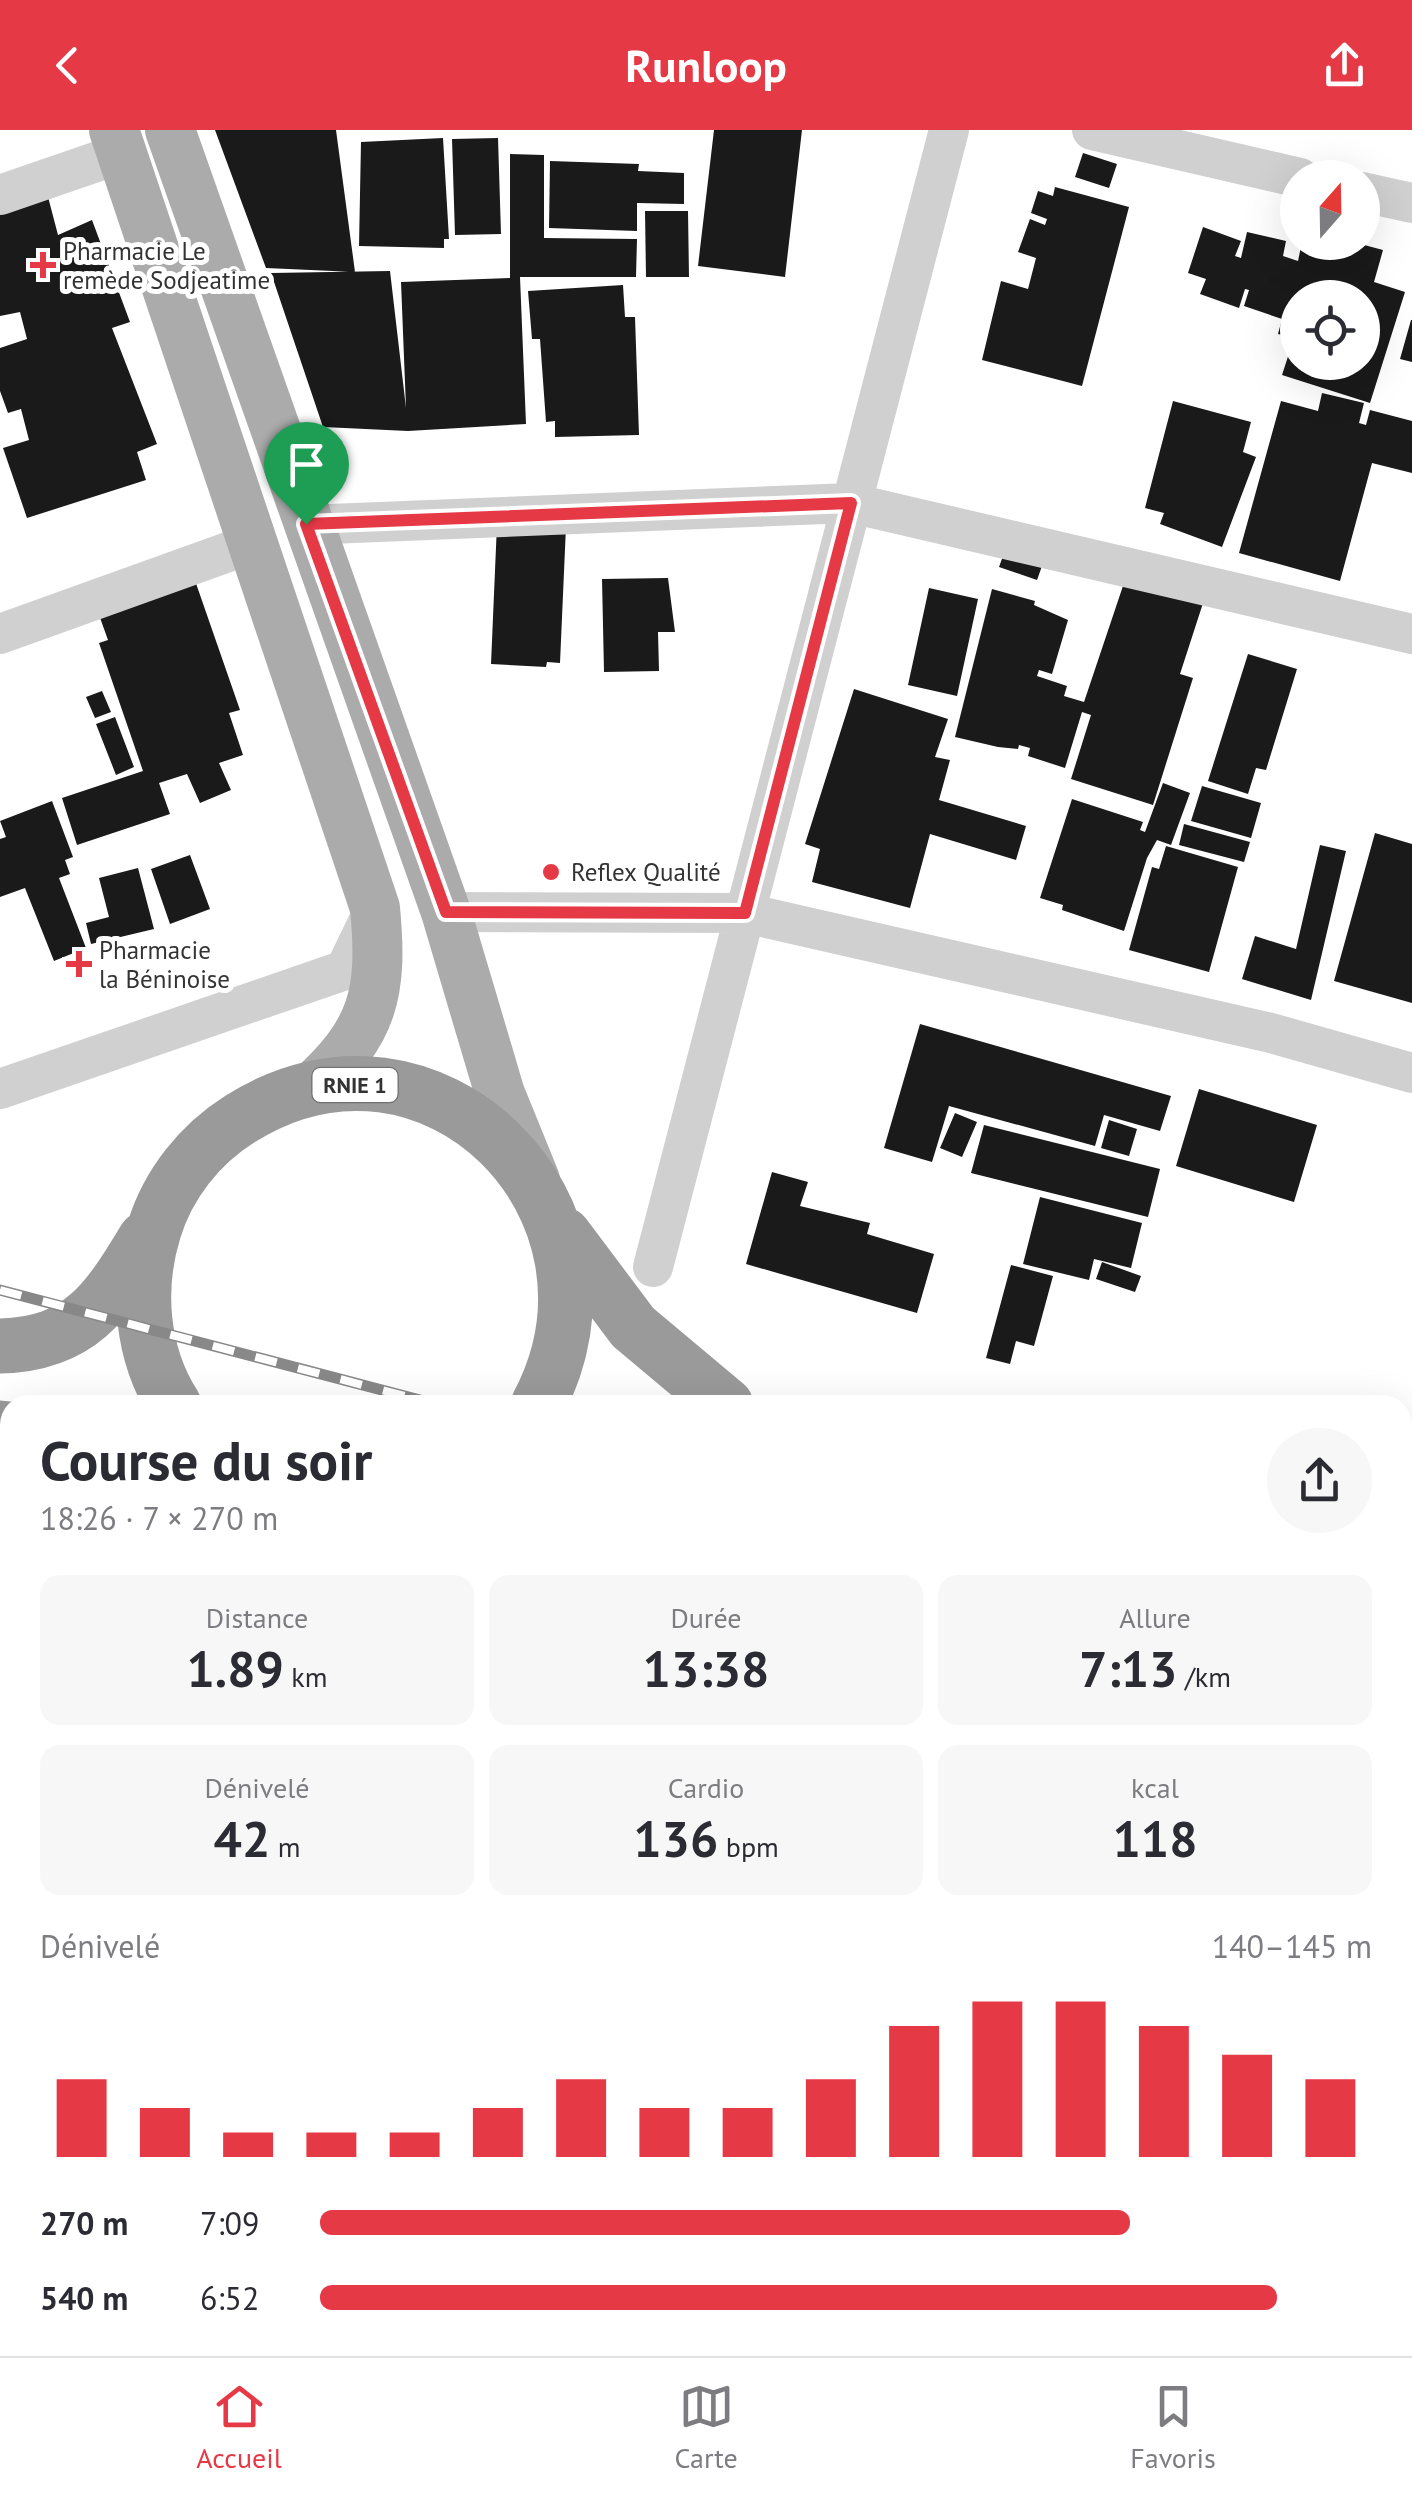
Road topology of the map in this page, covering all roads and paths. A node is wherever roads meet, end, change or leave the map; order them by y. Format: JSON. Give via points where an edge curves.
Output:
{"nodes":[{"id":1,"x":170,"y":130,"type":"edge"},
{"id":2,"x":949,"y":130,"type":"edge"},
{"id":3,"x":1092,"y":130,"type":"edge"},
{"id":4,"x":118,"y":142,"type":"edge"},
{"id":5,"x":1280,"y":173,"type":"edge"},
{"id":6,"x":0,"y":195,"type":"edge"},
{"id":7,"x":1380,"y":196,"type":"edge"},
{"id":8,"x":1412,"y":203,"type":"edge"},
{"id":9,"x":851,"y":503,"type":"junction"},
{"id":10,"x":306,"y":524,"type":"junction"},
{"id":11,"x":253,"y":543,"type":"junction"},
{"id":12,"x":0,"y":634,"type":"edge"},
{"id":13,"x":1412,"y":634,"type":"edge"},
{"id":14,"x":375,"y":908,"type":"junction"},
{"id":15,"x":446,"y":912,"type":"junction"},
{"id":16,"x":745,"y":913,"type":"junction"},
{"id":17,"x":1412,"y":1074,"type":"edge"},
{"id":18,"x":0,"y":1089,"type":"edge"},
{"id":19,"x":309,"y":1090,"type":"junction"},
{"id":20,"x":546,"y":1204,"type":"junction"},
{"id":21,"x":157,"y":1220,"type":"junction"},
{"id":22,"x":654,"y":1267,"type":"dead end"},
{"id":23,"x":0,"y":1346,"type":"edge"},
{"id":24,"x":170,"y":1395,"type":"edge"},
{"id":25,"x":543,"y":1395,"type":"edge"},
{"id":26,"x":714,"y":1395,"type":"edge"}],
"edges":[{"from":1,"to":10,"type":"main road"},
{"from":2,"to":9,"type":"street"},
{"from":3,"to":5,"type":"street"},
{"from":4,"to":6,"type":"street"},
{"from":4,"to":11,"type":"main road"},
{"from":7,"to":8,"type":"street"},
{"from":9,"to":10,"type":"street"},
{"from":9,"to":13,"type":"street"},
{"from":9,"to":16,"type":"street"},
{"from":10,"to":15,"type":"main road"},
{"from":11,"to":12,"type":"street"},
{"from":11,"to":14,"type":"main road"},
{"from":14,"to":18,"type":"street","via":[[345,970]]},
{"from":14,"to":19,"type":"main road","via":[[379,950],[366,1020],[353,1048]]},
{"from":15,"to":16,"type":"street"},
{"from":15,"to":20,"type":"main road","via":[[500,1094]]},
{"from":16,"to":17,"type":"street","via":[[1271,1033]]},
{"from":16,"to":22,"type":"street"},
{"from":19,"to":20,"type":"highway","number":"RNIE 1","via":[[368,1085],[444,1104],[507,1148]]},
{"from":19,"to":21,"type":"highway","number":"RNIE 1","via":[[228,1126],[186,1168]]},
{"from":20,"to":25,"type":"highway","number":"RNIE 1","via":[[566,1269],[568,1310],[556,1369]]},
{"from":20,"to":26,"type":"highway","number":"RNIE 1","via":[[633,1327]]},
{"from":21,"to":23,"type":"highway","number":"RNIE 1","via":[[94,1313],[67,1332]]},
{"from":21,"to":24,"type":"highway","number":"RNIE 1","via":[[143,1307],[150,1350]]}]}
